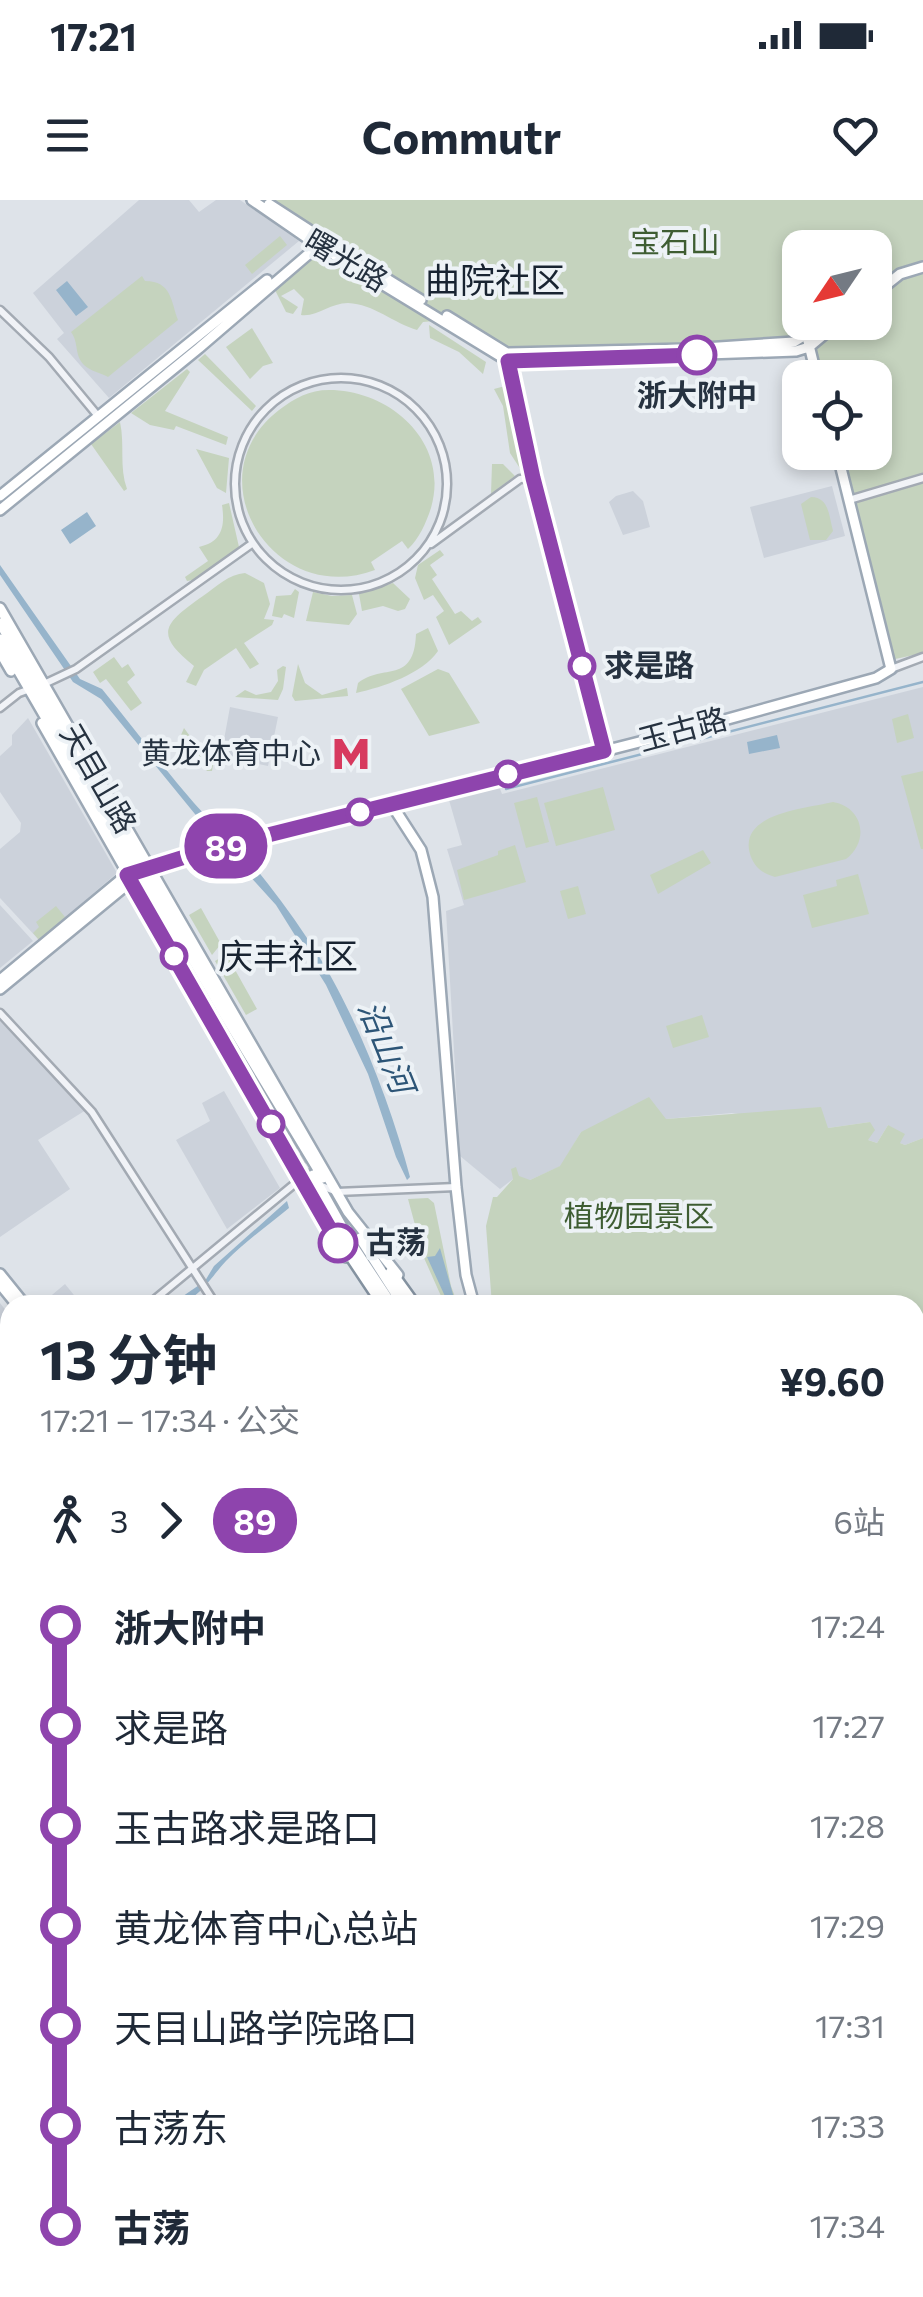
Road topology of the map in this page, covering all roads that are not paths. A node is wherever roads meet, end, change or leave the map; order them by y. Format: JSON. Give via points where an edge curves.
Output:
{"nodes":[{"id":1,"x":252,"y":200,"type":"edge"},
{"id":2,"x":263,"y":200,"type":"edge"},
{"id":3,"x":316,"y":241,"type":"junction"},
{"id":4,"x":922,"y":267,"type":"edge"},
{"id":5,"x":892,"y":279,"type":"edge"},
{"id":6,"x":0,"y":310,"type":"edge"},
{"id":7,"x":811,"y":340,"type":"edge"},
{"id":8,"x":808,"y":342,"type":"junction"},
{"id":9,"x":192,"y":348,"type":"junction"},
{"id":10,"x":508,"y":357,"type":"junction"},
{"id":11,"x":812,"y":360,"type":"edge"},
{"id":12,"x":111,"y":409,"type":"junction"},
{"id":13,"x":99,"y":418,"type":"junction"},
{"id":14,"x":841,"y":470,"type":"edge"},
{"id":15,"x":533,"y":478,"type":"junction"},
{"id":16,"x":923,"y":478,"type":"edge"},
{"id":17,"x":2,"y":490,"type":"edge"},
{"id":18,"x":849,"y":500,"type":"junction"},
{"id":19,"x":0,"y":507,"type":"edge"},
{"id":20,"x":253,"y":543,"type":"junction"},
{"id":21,"x":426,"y":547,"type":"junction"},
{"id":22,"x":0,"y":608,"type":"edge"},
{"id":23,"x":0,"y":623,"type":"edge"},
{"id":24,"x":0,"y":639,"type":"edge"},
{"id":25,"x":0,"y":652,"type":"edge"},
{"id":26,"x":923,"y":658,"type":"edge"},
{"id":27,"x":891,"y":670,"type":"junction"},
{"id":28,"x":33,"y":688,"type":"junction"},
{"id":29,"x":0,"y":708,"type":"edge"},
{"id":30,"x":604,"y":751,"type":"junction"},
{"id":31,"x":392,"y":804,"type":"junction"},
{"id":32,"x":137,"y":873,"type":"junction"},
{"id":33,"x":0,"y":980,"type":"edge"},
{"id":34,"x":0,"y":989,"type":"edge"},
{"id":35,"x":0,"y":1014,"type":"edge"},
{"id":36,"x":304,"y":1180,"type":"junction"},
{"id":37,"x":320,"y":1185,"type":"junction"},
{"id":38,"x":456,"y":1188,"type":"junction"},
{"id":39,"x":334,"y":1191,"type":"junction"},
{"id":40,"x":346,"y":1248,"type":"tunnel mouth"},
{"id":41,"x":191,"y":1270,"type":"junction"},
{"id":42,"x":391,"y":1273,"type":"dead end"},
{"id":43,"x":0,"y":1274,"type":"edge"},
{"id":44,"x":17,"y":1295,"type":"edge"},
{"id":45,"x":160,"y":1295,"type":"edge"},
{"id":46,"x":209,"y":1295,"type":"edge"},
{"id":47,"x":374,"y":1295,"type":"edge"},
{"id":48,"x":375,"y":1295,"type":"edge"},
{"id":49,"x":385,"y":1295,"type":"edge"},
{"id":50,"x":397,"y":1295,"type":"edge"},
{"id":51,"x":408,"y":1295,"type":"edge"},
{"id":52,"x":410,"y":1295,"type":"edge"},
{"id":53,"x":471,"y":1295,"type":"edge"}],
"edges":[{"from":1,"to":3,"type":"main road","name":"曙光路"},
{"from":2,"to":3,"type":"main road","name":"曙光路"},
{"from":3,"to":9,"type":"main road"},
{"from":3,"to":10,"type":"main road","name":"曙光路"},
{"from":4,"to":5,"type":"main road"},
{"from":6,"to":13,"type":"street"},
{"from":7,"to":8,"type":"main road"},
{"from":8,"to":10,"type":"main road","via":[[796,351]]},
{"from":8,"to":11,"type":"main road"},
{"from":9,"to":12,"type":"main road"},
{"from":9,"to":19,"type":"main road"},
{"from":10,"to":15,"type":"main road"},
{"from":12,"to":13,"type":"main road"},
{"from":12,"to":19,"type":"main road"},
{"from":13,"to":17,"type":"main road"},
{"from":14,"to":18,"type":"main road"},
{"from":15,"to":21,"type":"street","via":[[520,479]]},
{"from":15,"to":30,"type":"main road"},
{"from":16,"to":18,"type":"street"},
{"from":18,"to":27,"type":"main road"},
{"from":20,"to":21,"type":"street","via":[[301,582],[341,591],[382,582]]},
{"from":20,"to":21,"type":"street","via":[[236,486],[245,439],[267,408],[293,389],[344,379],[390,389],[438,439],[446,460],[446,498],[442,522]]},
{"from":20,"to":28,"type":"street","via":[[76,670]]},
{"from":22,"to":28,"type":"main road","name":"天目山路"},
{"from":23,"to":28,"type":"main road","name":"天目山路"},
{"from":24,"to":28,"type":"main road","name":"天目山路"},
{"from":25,"to":28,"type":"main road","name":"天目山路"},
{"from":26,"to":27,"type":"street","name":"玉古路"},
{"from":27,"to":30,"type":"main road","name":"玉古路"},
{"from":28,"to":29,"type":"street"},
{"from":28,"to":32,"type":"main road","name":"天目山路"},
{"from":28,"to":32,"type":"main road","name":"天目山路"},
{"from":30,"to":31,"type":"main road","name":"玉古路"},
{"from":31,"to":32,"type":"main road","name":"玉古路"},
{"from":31,"to":38,"type":"main road","via":[[420,846],[433,897]]},
{"from":32,"to":33,"type":"main road"},
{"from":32,"to":34,"type":"main road"},
{"from":32,"to":36,"type":"main road","name":"天目山路"},
{"from":32,"to":37,"type":"main road","name":"天目山路"},
{"from":32,"to":39,"type":"main road","name":"天目山路"},
{"from":35,"to":41,"type":"street","via":[[92,1112]]},
{"from":36,"to":37,"type":"street"},
{"from":36,"to":41,"type":"street"},
{"from":36,"to":47,"type":"main road","name":"天目山路"},
{"from":37,"to":39,"type":"street"},
{"from":37,"to":49,"type":"main road","name":"天目山路"},
{"from":38,"to":39,"type":"street"},
{"from":38,"to":53,"type":"main road"},
{"from":39,"to":50,"type":"main road","name":"天目山路"},
{"from":39,"to":52,"type":"main road","name":"天目山路"},
{"from":40,"to":48,"type":"highway"},
{"from":41,"to":45,"type":"street"},
{"from":41,"to":46,"type":"street"},
{"from":42,"to":51,"type":"highway"},
{"from":43,"to":44,"type":"main road"}]}
